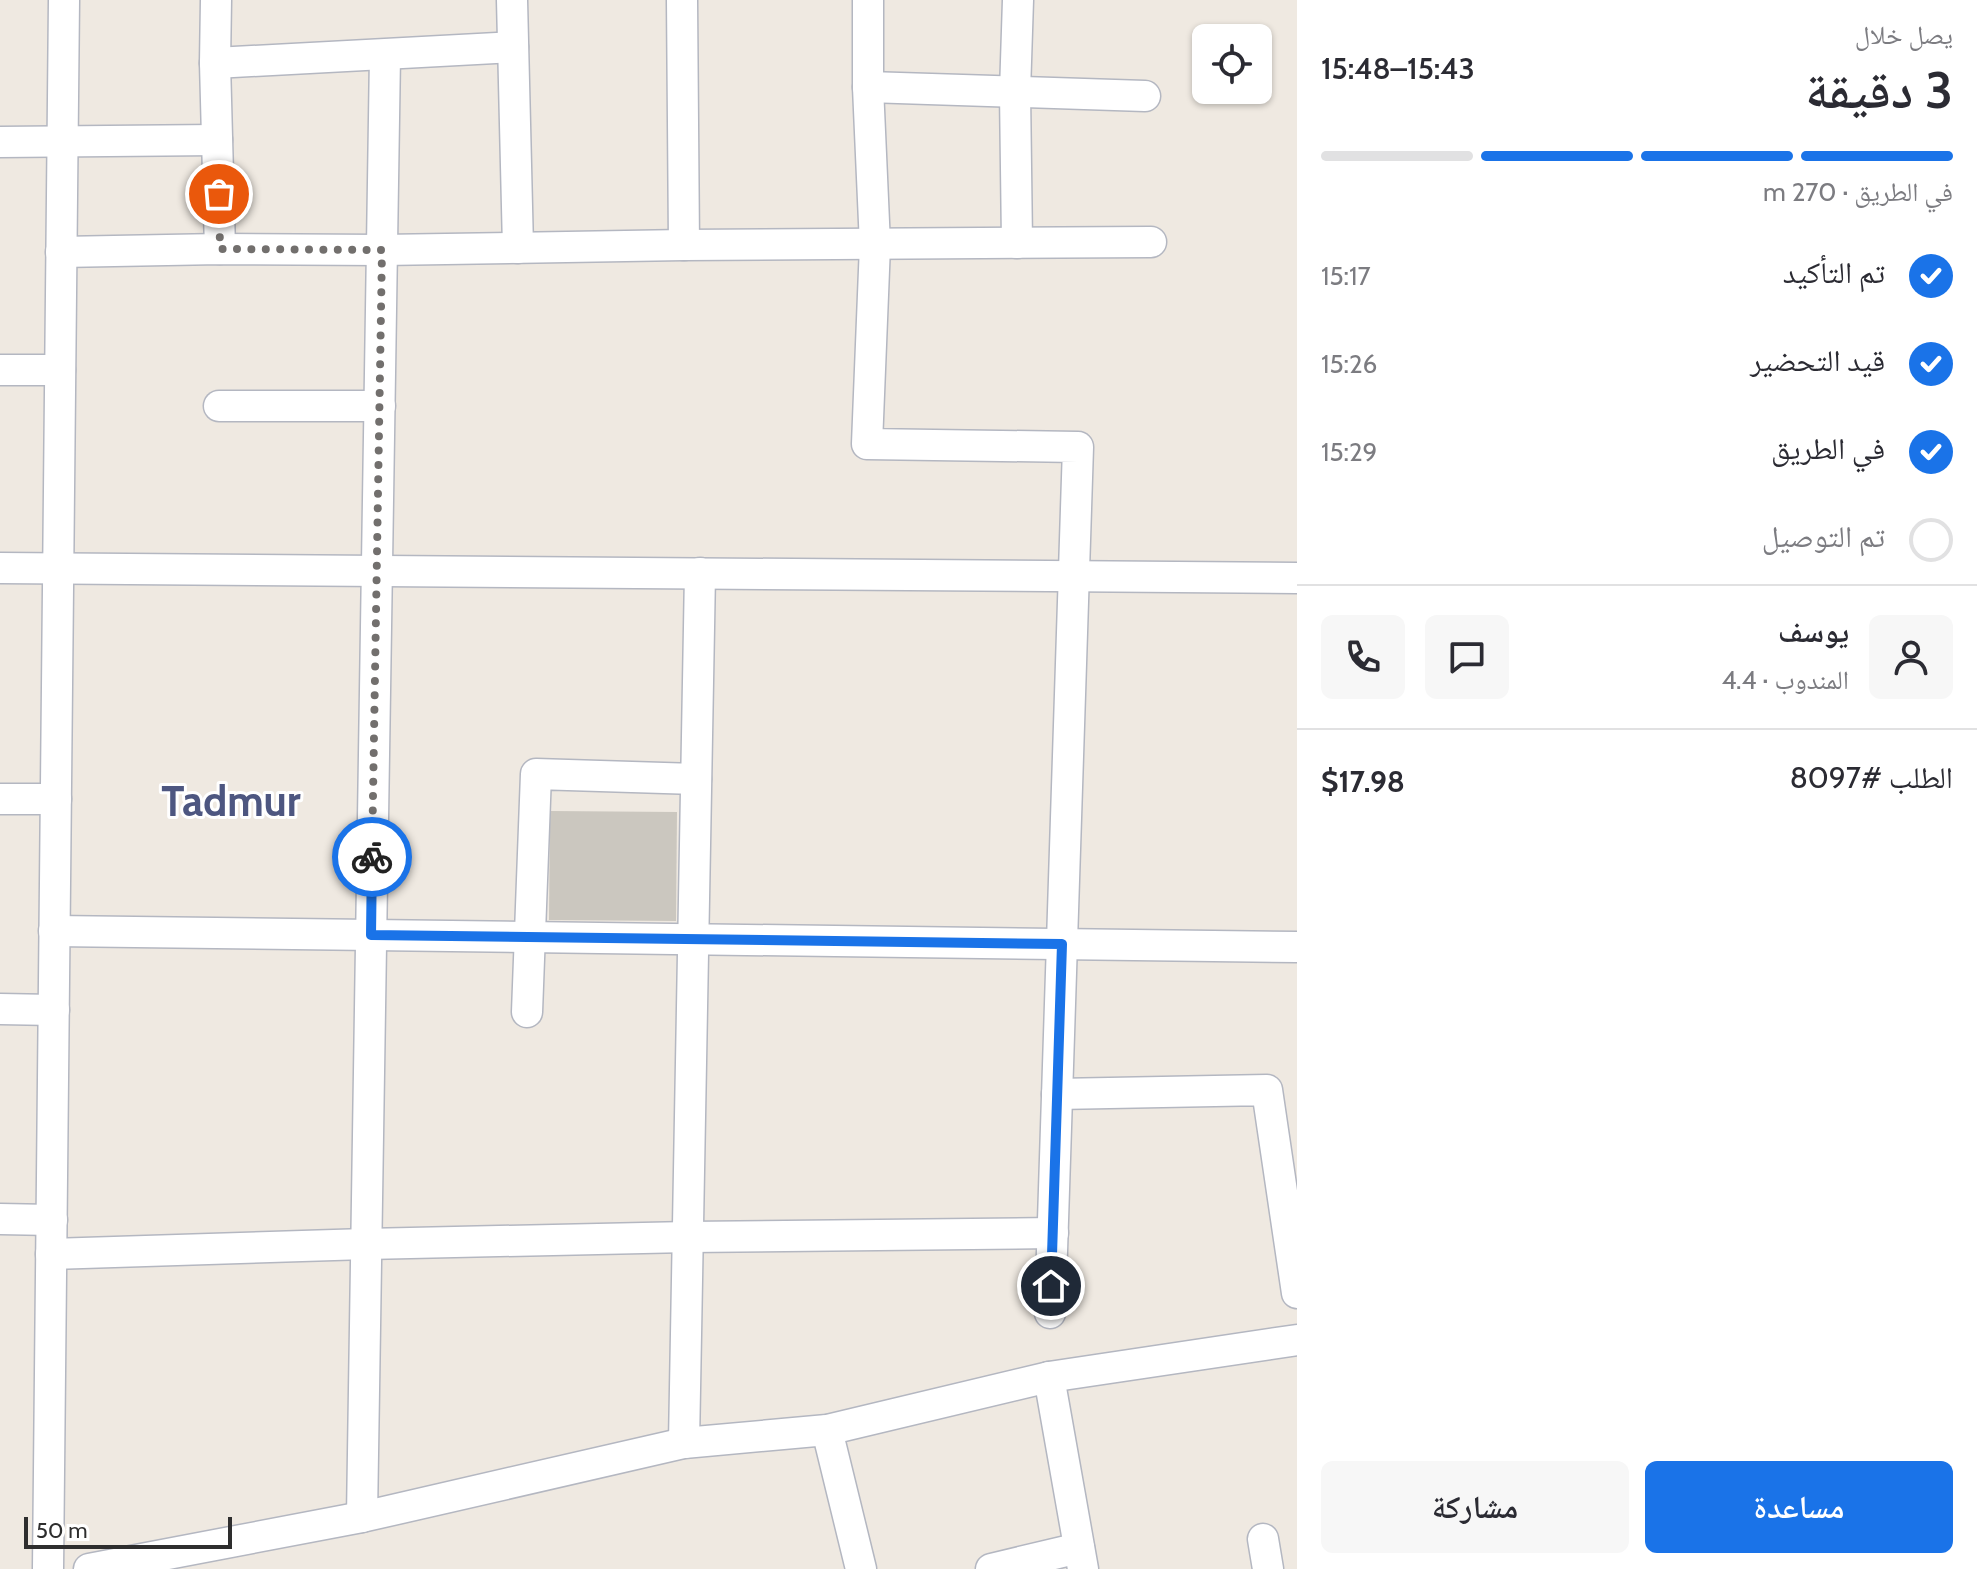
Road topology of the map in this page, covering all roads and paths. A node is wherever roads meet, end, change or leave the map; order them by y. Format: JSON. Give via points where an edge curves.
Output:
{"nodes":[{"id":1,"x":64,"y":0,"type":"edge"},
{"id":2,"x":216,"y":0,"type":"edge"},
{"id":3,"x":512,"y":0,"type":"edge"},
{"id":4,"x":682,"y":0,"type":"edge"},
{"id":5,"x":868,"y":0,"type":"edge"},
{"id":6,"x":1018,"y":0,"type":"edge"},
{"id":7,"x":513,"y":47,"type":"junction"},
{"id":8,"x":385,"y":55,"type":"junction"},
{"id":9,"x":215,"y":63,"type":"junction"},
{"id":10,"x":868,"y":87,"type":"junction"},
{"id":11,"x":1015,"y":92,"type":"junction"},
{"id":12,"x":1145,"y":96,"type":"dead end"},
{"id":13,"x":217,"y":140,"type":"junction"},
{"id":14,"x":0,"y":142,"type":"edge"},
{"id":15,"x":62,"y":142,"type":"junction"},
{"id":16,"x":1151,"y":242,"type":"dead end"},
{"id":17,"x":1017,"y":243,"type":"junction"},
{"id":18,"x":684,"y":245,"type":"junction"},
{"id":19,"x":875,"y":245,"type":"junction"},
{"id":20,"x":518,"y":248,"type":"junction"},
{"id":21,"x":220,"y":249,"type":"junction"},
{"id":22,"x":382,"y":250,"type":"junction"},
{"id":23,"x":61,"y":252,"type":"junction"},
{"id":24,"x":0,"y":370,"type":"edge"},
{"id":25,"x":60,"y":370,"type":"junction"},
{"id":26,"x":219,"y":406,"type":"dead end"},
{"id":27,"x":380,"y":406,"type":"junction"},
{"id":28,"x":0,"y":568,"type":"edge"},
{"id":29,"x":58,"y":569,"type":"junction"},
{"id":30,"x":377,"y":571,"type":"junction"},
{"id":31,"x":700,"y":573,"type":"junction"},
{"id":32,"x":1074,"y":576,"type":"junction"},
{"id":33,"x":1297,"y":578,"type":"edge"},
{"id":34,"x":696,"y":779,"type":"junction"},
{"id":35,"x":0,"y":799,"type":"edge"},
{"id":36,"x":56,"y":799,"type":"junction"},
{"id":37,"x":54,"y":931,"type":"junction"},
{"id":38,"x":371,"y":935,"type":"junction"},
{"id":39,"x":530,"y":937,"type":"junction"},
{"id":40,"x":693,"y":939,"type":"junction"},
{"id":41,"x":1062,"y":944,"type":"junction"},
{"id":42,"x":1297,"y":947,"type":"edge"},
{"id":43,"x":0,"y":1009,"type":"edge"},
{"id":44,"x":54,"y":1010,"type":"junction"},
{"id":45,"x":527,"y":1012,"type":"dead end"},
{"id":46,"x":1057,"y":1094,"type":"junction"},
{"id":47,"x":0,"y":1219,"type":"edge"},
{"id":48,"x":52,"y":1220,"type":"junction"},
{"id":49,"x":1053,"y":1233,"type":"junction"},
{"id":50,"x":688,"y":1237,"type":"junction"},
{"id":51,"x":366,"y":1244,"type":"junction"},
{"id":52,"x":51,"y":1254,"type":"junction"},
{"id":53,"x":1297,"y":1293,"type":"edge"},
{"id":54,"x":1050,"y":1313,"type":"dead end"},
{"id":55,"x":1297,"y":1340,"type":"edge"},
{"id":56,"x":1049,"y":1377,"type":"junction"},
{"id":57,"x":827,"y":1430,"type":"junction"},
{"id":58,"x":684,"y":1443,"type":"junction"},
{"id":59,"x":362,"y":1517,"type":"junction"},
{"id":60,"x":1263,"y":1539,"type":"dead end"},
{"id":61,"x":1081,"y":1558,"type":"edge"},
{"id":62,"x":48,"y":1569,"type":"edge"},
{"id":63,"x":89,"y":1569,"type":"edge"},
{"id":64,"x":861,"y":1569,"type":"edge"},
{"id":65,"x":991,"y":1569,"type":"edge"},
{"id":66,"x":1268,"y":1569,"type":"edge"}],
"edges":[{"from":1,"to":15,"type":"street"},
{"from":2,"to":9,"type":"street"},
{"from":3,"to":7,"type":"street"},
{"from":4,"to":18,"type":"street"},
{"from":5,"to":10,"type":"street"},
{"from":6,"to":11,"type":"street"},
{"from":7,"to":8,"type":"street"},
{"from":7,"to":20,"type":"street"},
{"from":8,"to":9,"type":"street"},
{"from":8,"to":22,"type":"street"},
{"from":9,"to":13,"type":"street"},
{"from":10,"to":11,"type":"street"},
{"from":10,"to":19,"type":"street"},
{"from":11,"to":12,"type":"street"},
{"from":11,"to":17,"type":"street"},
{"from":13,"to":15,"type":"street"},
{"from":13,"to":21,"type":"street"},
{"from":14,"to":15,"type":"street"},
{"from":15,"to":23,"type":"street"},
{"from":16,"to":17,"type":"street"},
{"from":17,"to":19,"type":"street"},
{"from":18,"to":19,"type":"street"},
{"from":18,"to":20,"type":"street"},
{"from":19,"to":32,"type":"street","via":[[867,444],[1078,447]]},
{"from":20,"to":22,"type":"street"},
{"from":21,"to":22,"type":"street"},
{"from":21,"to":23,"type":"street"},
{"from":22,"to":27,"type":"street"},
{"from":23,"to":25,"type":"street"},
{"from":24,"to":25,"type":"street"},
{"from":25,"to":29,"type":"street"},
{"from":26,"to":27,"type":"street"},
{"from":27,"to":30,"type":"street"},
{"from":28,"to":29,"type":"street"},
{"from":29,"to":30,"type":"street"},
{"from":29,"to":36,"type":"street"},
{"from":30,"to":31,"type":"street"},
{"from":30,"to":38,"type":"street"},
{"from":31,"to":32,"type":"street"},
{"from":31,"to":34,"type":"street"},
{"from":32,"to":33,"type":"street"},
{"from":32,"to":41,"type":"street"},
{"from":34,"to":39,"type":"street","via":[[536,774]]},
{"from":34,"to":40,"type":"street"},
{"from":35,"to":36,"type":"street"},
{"from":36,"to":37,"type":"street"},
{"from":37,"to":38,"type":"street"},
{"from":37,"to":44,"type":"street"},
{"from":38,"to":39,"type":"street"},
{"from":38,"to":51,"type":"street"},
{"from":39,"to":40,"type":"street"},
{"from":39,"to":45,"type":"street"},
{"from":40,"to":41,"type":"street"},
{"from":40,"to":50,"type":"street"},
{"from":41,"to":42,"type":"street"},
{"from":41,"to":46,"type":"street"},
{"from":43,"to":44,"type":"street"},
{"from":44,"to":48,"type":"street"},
{"from":46,"to":49,"type":"street"},
{"from":46,"to":53,"type":"street","via":[[1267,1090]]},
{"from":47,"to":48,"type":"street"},
{"from":48,"to":52,"type":"street"},
{"from":49,"to":50,"type":"street"},
{"from":49,"to":54,"type":"street"},
{"from":50,"to":51,"type":"street"},
{"from":50,"to":58,"type":"street"},
{"from":51,"to":52,"type":"street"},
{"from":51,"to":59,"type":"street"},
{"from":52,"to":62,"type":"street"},
{"from":55,"to":56,"type":"street"},
{"from":56,"to":57,"type":"street"},
{"from":56,"to":61,"type":"street"},
{"from":57,"to":58,"type":"street"},
{"from":57,"to":64,"type":"street"},
{"from":58,"to":59,"type":"street"},
{"from":59,"to":63,"type":"street"},
{"from":60,"to":66,"type":"street"},
{"from":61,"to":65,"type":"street"}]}
